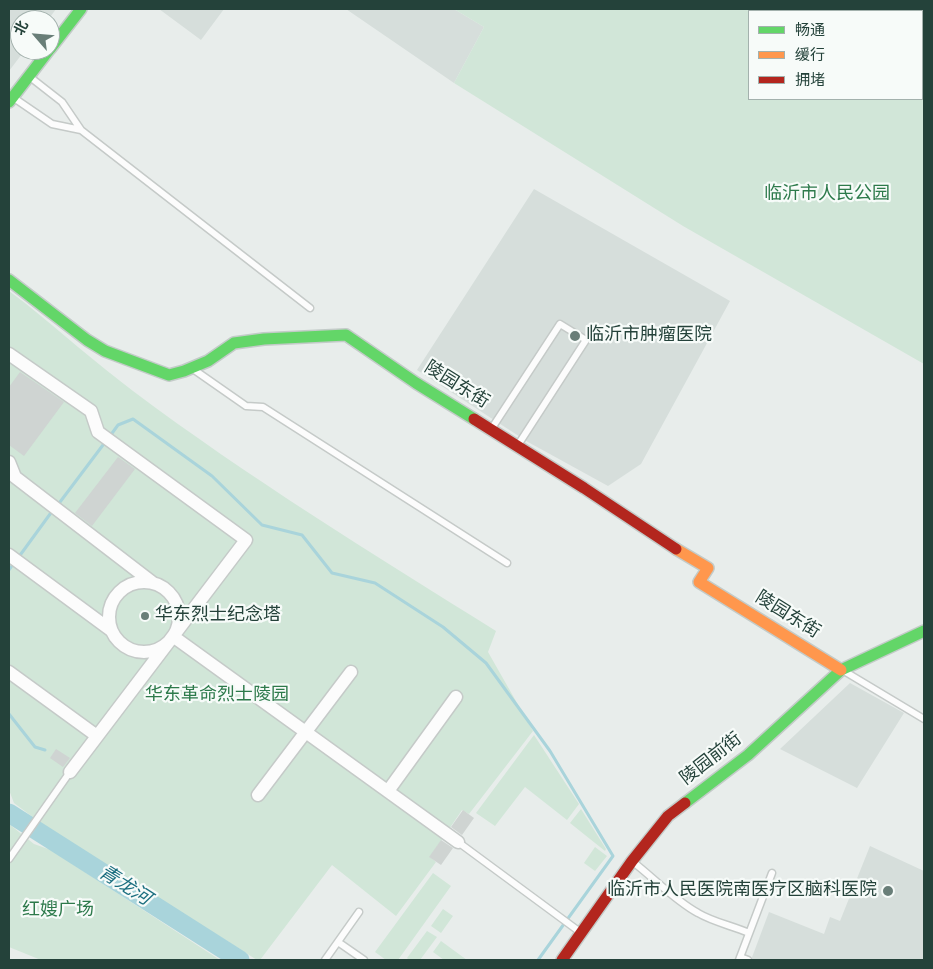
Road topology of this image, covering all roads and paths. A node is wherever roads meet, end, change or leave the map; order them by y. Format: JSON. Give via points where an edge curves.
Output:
{"nodes":[{"id":1,"x":81,"y":9,"type":"edge"},
{"id":2,"x":60,"y":36,"type":"edge"},
{"id":3,"x":41,"y":60,"type":"edge"},
{"id":4,"x":29,"y":76,"type":"junction"},
{"id":5,"x":11,"y":99,"type":"edge"},
{"id":6,"x":81,"y":130,"type":"junction"},
{"id":7,"x":9,"y":280,"type":"edge"},
{"id":8,"x":310,"y":308,"type":"dead end"},
{"id":9,"x":9,"y":354,"type":"edge"},
{"id":10,"x":192,"y":368,"type":"junction"},
{"id":11,"x":491,"y":429,"type":"junction"},
{"id":12,"x":518,"y":446,"type":"junction"},
{"id":13,"x":9,"y":462,"type":"edge"},
{"id":14,"x":10,"y":556,"type":"edge"},
{"id":15,"x":507,"y":563,"type":"dead end"},
{"id":16,"x":153,"y":583,"type":"junction"},
{"id":17,"x":112,"y":631,"type":"junction"},
{"id":18,"x":924,"y":632,"type":"edge"},
{"id":19,"x":174,"y":637,"type":"junction"},
{"id":20,"x":841,"y":670,"type":"junction"},
{"id":21,"x":9,"y":672,"type":"edge"},
{"id":22,"x":351,"y":672,"type":"dead end"},
{"id":23,"x":456,"y":697,"type":"dead end"},
{"id":24,"x":924,"y":720,"type":"edge"},
{"id":25,"x":306,"y":732,"type":"junction"},
{"id":26,"x":97,"y":736,"type":"junction"},
{"id":27,"x":70,"y":772,"type":"joint"},
{"id":28,"x":388,"y":791,"type":"junction"},
{"id":29,"x":258,"y":795,"type":"dead end"},
{"id":30,"x":458,"y":842,"type":"joint"},
{"id":31,"x":9,"y":859,"type":"edge"},
{"id":32,"x":632,"y":861,"type":"junction"},
{"id":33,"x":772,"y":872,"type":"dead end"},
{"id":34,"x":359,"y":912,"type":"dead end"},
{"id":35,"x":581,"y":933,"type":"junction"},
{"id":36,"x":749,"y":933,"type":"junction"},
{"id":37,"x":338,"y":942,"type":"junction"},
{"id":38,"x":739,"y":958,"type":"edge"},
{"id":39,"x":325,"y":960,"type":"edge"},
{"id":40,"x":364,"y":960,"type":"edge"},
{"id":41,"x":562,"y":960,"type":"edge"},
{"id":42,"x":748,"y":960,"type":"edge"}],
"edges":[{"from":1,"to":2,"type":"street"},
{"from":3,"to":4,"type":"street"},
{"from":4,"to":5,"type":"street"},
{"from":4,"to":6,"type":"lane","via":[[62,102]]},
{"from":5,"to":6,"type":"lane","via":[[52,124]]},
{"from":6,"to":8,"type":"lane"},
{"from":7,"to":10,"type":"street","name":"陵园东街","via":[[105,351],[169,375]]},
{"from":9,"to":19,"type":"street","via":[[90,411],[98,432],[113,444],[246,540]]},
{"from":10,"to":11,"type":"street","name":"陵园东街","via":[[234,343],[346,335]]},
{"from":10,"to":15,"type":"lane","via":[[246,406],[263,407]]},
{"from":11,"to":12,"type":"street","name":"陵园东街"},
{"from":11,"to":12,"type":"lane","via":[[560,324],[586,340]]},
{"from":12,"to":20,"type":"street","name":"陵园东街","via":[[708,568],[699,582]]},
{"from":13,"to":16,"type":"street","via":[[14,477]]},
{"from":14,"to":17,"type":"street"},
{"from":16,"to":17,"type":"street","via":[[131,585],[118,595],[110,610]]},
{"from":16,"to":19,"type":"street","via":[[172,595],[178,605],[180,617]]},
{"from":17,"to":19,"type":"street","via":[[126,647],[146,653],[165,646]]},
{"from":18,"to":20,"type":"street","name":"陵园前街"},
{"from":19,"to":25,"type":"street"},
{"from":19,"to":26,"type":"street"},
{"from":20,"to":24,"type":"lane"},
{"from":20,"to":32,"type":"street","name":"陵园前街","via":[[748,755],[668,816]]},
{"from":21,"to":26,"type":"street"},
{"from":22,"to":25,"type":"street"},
{"from":23,"to":28,"type":"street"},
{"from":25,"to":28,"type":"street"},
{"from":25,"to":29,"type":"street"},
{"from":26,"to":27,"type":"street"},
{"from":27,"to":31,"type":"lane"},
{"from":28,"to":30,"type":"street"},
{"from":30,"to":35,"type":"lane"},
{"from":32,"to":35,"type":"street","name":"陵园前街"},
{"from":32,"to":36,"type":"lane","via":[[677,900],[699,914]]},
{"from":33,"to":36,"type":"lane"},
{"from":34,"to":37,"type":"lane"},
{"from":35,"to":41,"type":"street","name":"陵园前街"},
{"from":36,"to":38,"type":"lane"},
{"from":37,"to":39,"type":"lane"},
{"from":37,"to":40,"type":"lane"},
{"from":38,"to":42,"type":"lane"}]}
